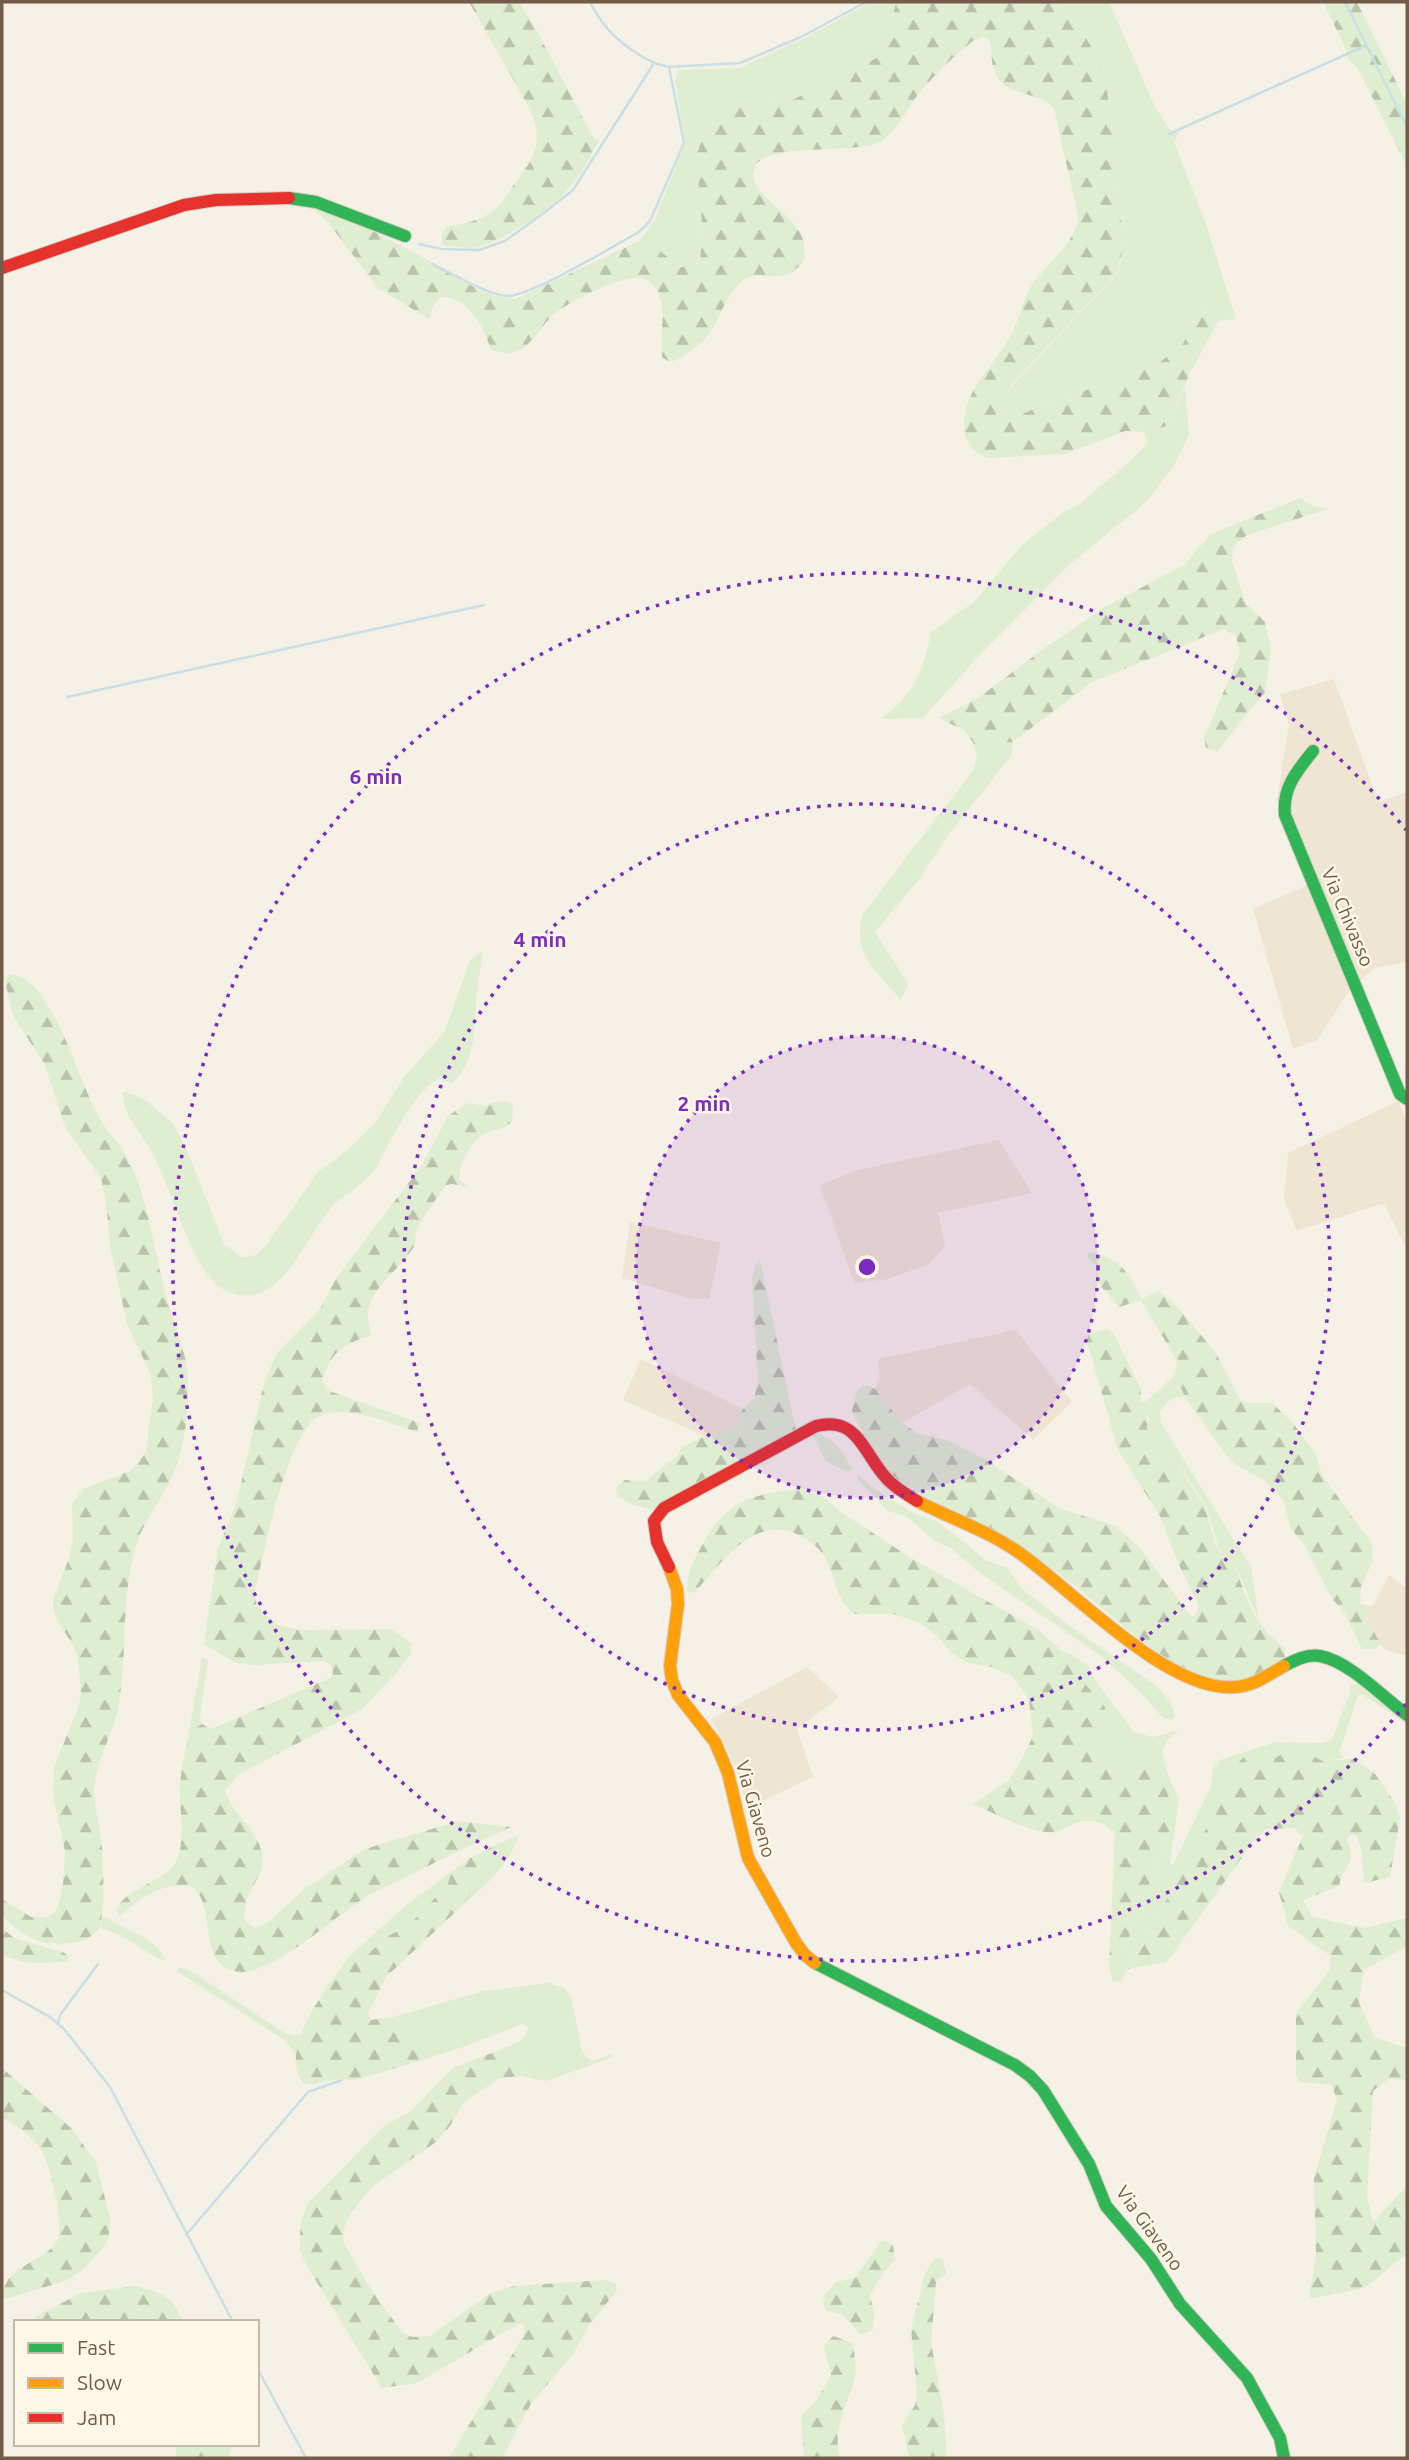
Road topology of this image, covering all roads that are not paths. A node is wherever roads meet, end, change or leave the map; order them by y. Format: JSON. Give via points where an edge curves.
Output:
{"nodes":[{"id":1,"x":405,"y":236,"type":"dead end"},
{"id":2,"x":2,"y":268,"type":"edge"},
{"id":3,"x":1313,"y":751,"type":"dead end"},
{"id":4,"x":1407,"y":1099,"type":"edge"},
{"id":5,"x":1407,"y":1715,"type":"edge"},
{"id":6,"x":1284,"y":2458,"type":"edge"}],
"edges":[{"from":1,"to":2,"type":"street","via":[[316,202],[292,198],[216,200],[147,216]]},
{"from":3,"to":4,"type":"street","name":"Via Chivasso","via":[[1286,786],[1285,815],[1400,1094]]},
{"from":5,"to":6,"type":"street","name":"Via Giaveno","via":[[1321,1656],[1301,1658],[1256,1683],[1236,1688],[1214,1685],[1167,1664],[1138,1647],[1008,1545],[899,1490],[840,1423],[816,1426],[735,1468],[676,1500],[654,1521],[657,1542],[677,1589],[672,1680],[678,1695],[715,1742],[728,1773],[748,1858],[796,1943],[822,1968],[1030,2076],[1089,2164],[1106,2206],[1150,2258],[1180,2304],[1252,2386],[1280,2438]]}]}
